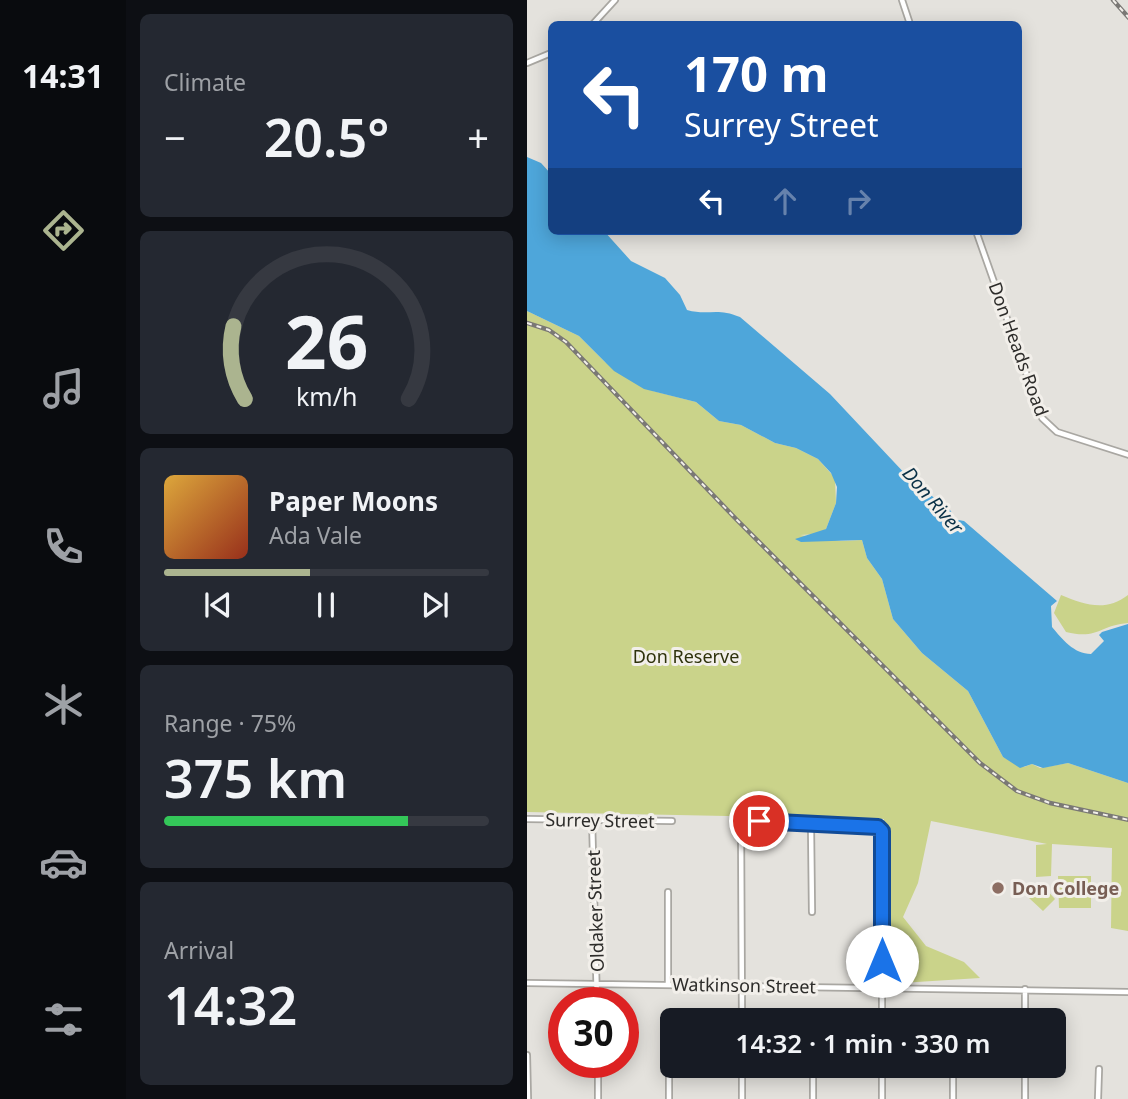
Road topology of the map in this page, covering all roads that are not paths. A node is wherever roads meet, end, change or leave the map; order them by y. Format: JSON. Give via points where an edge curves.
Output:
{"nodes":[{"id":1,"x":615,"y":0,"type":"edge"},
{"id":2,"x":902,"y":0,"type":"edge"},
{"id":3,"x":596,"y":21,"type":"edge"},
{"id":4,"x":909,"y":21,"type":"edge"},
{"id":5,"x":548,"y":54,"type":"edge"},
{"id":6,"x":527,"y":63,"type":"edge"},
{"id":7,"x":977,"y":235,"type":"edge"},
{"id":8,"x":1128,"y":455,"type":"edge"},
{"id":9,"x":527,"y":819,"type":"edge"},
{"id":10,"x":592,"y":819,"type":"junction"},
{"id":11,"x":672,"y":821,"type":"dead end"},
{"id":12,"x":811,"y":825,"type":"junction"},
{"id":13,"x":668,"y":892,"type":"dead end"},
{"id":14,"x":812,"y":912,"type":"dead end"},
{"id":15,"x":527,"y":983,"type":"edge"},
{"id":16,"x":597,"y":983,"type":"junction"},
{"id":17,"x":668,"y":984,"type":"junction"},
{"id":18,"x":742,"y":986,"type":"junction"},
{"id":19,"x":597,"y":987,"type":"edge"},
{"id":20,"x":882,"y":987,"type":"junction"},
{"id":21,"x":1025,"y":989,"type":"junction"},
{"id":22,"x":1128,"y":992,"type":"edge"},
{"id":23,"x":742,"y":1008,"type":"edge"},
{"id":24,"x":882,"y":1008,"type":"edge"},
{"id":25,"x":1025,"y":1008,"type":"edge"},
{"id":26,"x":527,"y":1055,"type":"edge"},
{"id":27,"x":1099,"y":1069,"type":"dead end"},
{"id":28,"x":598,"y":1078,"type":"edge"},
{"id":29,"x":669,"y":1078,"type":"edge"},
{"id":30,"x":742,"y":1078,"type":"edge"},
{"id":31,"x":813,"y":1078,"type":"edge"},
{"id":32,"x":882,"y":1078,"type":"edge"},
{"id":33,"x":953,"y":1078,"type":"edge"},
{"id":34,"x":1025,"y":1078,"type":"edge"},
{"id":35,"x":528,"y":1099,"type":"edge"},
{"id":36,"x":598,"y":1099,"type":"edge"},
{"id":37,"x":669,"y":1099,"type":"edge"},
{"id":38,"x":742,"y":1099,"type":"edge"},
{"id":39,"x":813,"y":1099,"type":"edge"},
{"id":40,"x":882,"y":1099,"type":"edge"},
{"id":41,"x":953,"y":1099,"type":"edge"},
{"id":42,"x":1025,"y":1099,"type":"edge"},
{"id":43,"x":1098,"y":1099,"type":"edge"}],
"edges":[{"from":1,"to":3,"type":"street"},
{"from":2,"to":4,"type":"street"},
{"from":5,"to":6,"type":"street"},
{"from":7,"to":8,"type":"street","name":"Don Heads Road","via":[[1043,418],[1057,432]]},
{"from":9,"to":10,"type":"street","name":"Surrey Street"},
{"from":10,"to":11,"type":"street","name":"Surrey Street"},
{"from":10,"to":16,"type":"street","name":"Oldaker Street"},
{"from":12,"to":14,"type":"street"},
{"from":12,"to":18,"type":"street","via":[[741,821]]},
{"from":12,"to":20,"type":"street","via":[[878,827],[882,831]]},
{"from":13,"to":17,"type":"street"},
{"from":15,"to":16,"type":"street","name":"Watkinson Street"},
{"from":16,"to":17,"type":"street","name":"Watkinson Street"},
{"from":16,"to":19,"type":"street","name":"Oldaker Street"},
{"from":17,"to":18,"type":"street","name":"Watkinson Street"},
{"from":18,"to":20,"type":"street","name":"Watkinson Street"},
{"from":18,"to":23,"type":"street"},
{"from":20,"to":21,"type":"street","name":"Watkinson Street"},
{"from":20,"to":24,"type":"street"},
{"from":21,"to":22,"type":"street","name":"Watkinson Street"},
{"from":21,"to":25,"type":"street"},
{"from":26,"to":35,"type":"street"},
{"from":27,"to":43,"type":"street"},
{"from":28,"to":36,"type":"street"},
{"from":29,"to":37,"type":"street"},
{"from":30,"to":38,"type":"street"},
{"from":31,"to":39,"type":"street"},
{"from":32,"to":40,"type":"street"},
{"from":33,"to":41,"type":"street"},
{"from":34,"to":42,"type":"street"}]}
